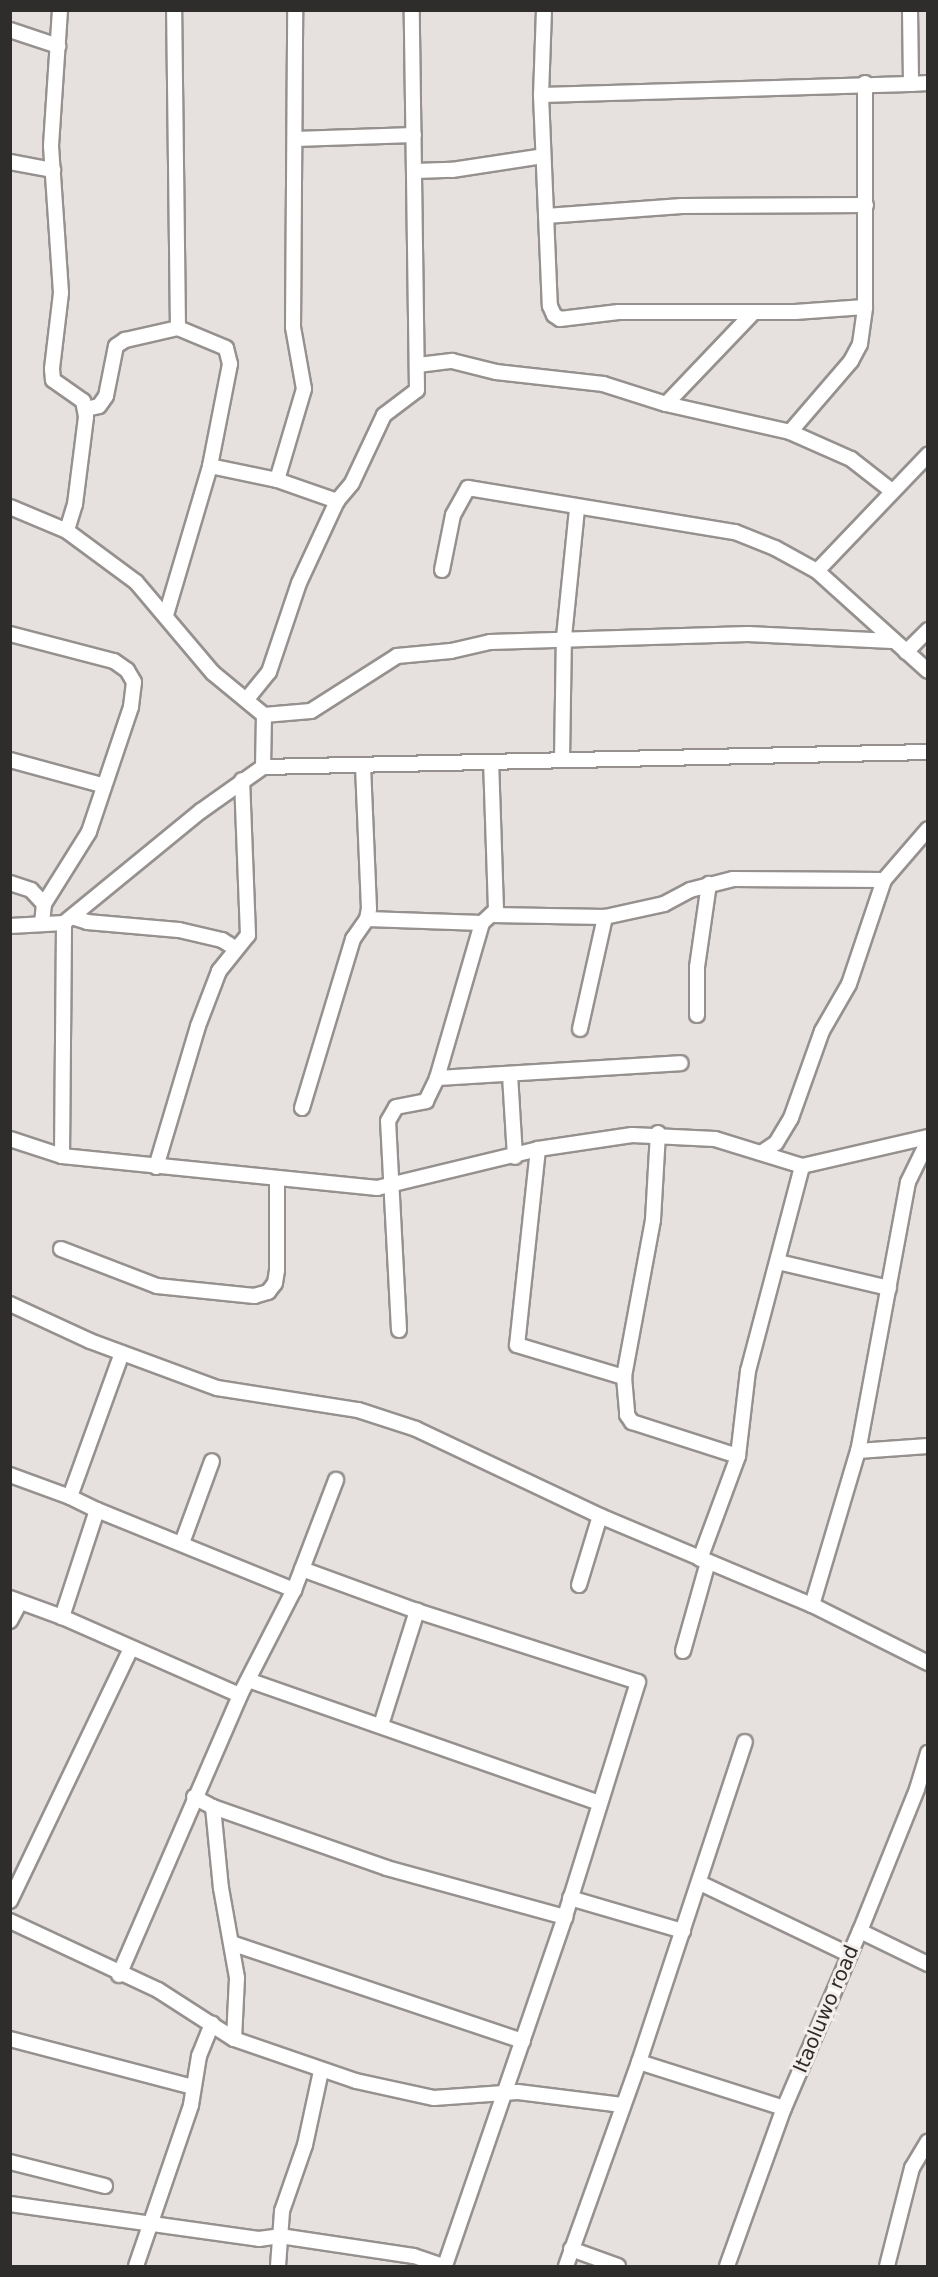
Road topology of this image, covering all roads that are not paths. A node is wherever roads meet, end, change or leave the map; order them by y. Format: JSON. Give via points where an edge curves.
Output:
{"nodes":[{"id":1,"x":60,"y":10,"type":"edge"},
{"id":2,"x":174,"y":10,"type":"edge"},
{"id":3,"x":295,"y":10,"type":"edge"},
{"id":4,"x":412,"y":10,"type":"edge"},
{"id":5,"x":544,"y":10,"type":"edge"},
{"id":6,"x":910,"y":10,"type":"edge"},
{"id":7,"x":10,"y":30,"type":"edge"},
{"id":8,"x":58,"y":46,"type":"junction"},
{"id":9,"x":865,"y":83,"type":"junction"},
{"id":10,"x":927,"y":83,"type":"edge"},
{"id":11,"x":910,"y":84,"type":"junction"},
{"id":12,"x":541,"y":95,"type":"junction"},
{"id":13,"x":414,"y":135,"type":"junction"},
{"id":14,"x":295,"y":139,"type":"junction"},
{"id":15,"x":543,"y":156,"type":"junction"},
{"id":16,"x":10,"y":162,"type":"edge"},
{"id":17,"x":53,"y":170,"type":"junction"},
{"id":18,"x":415,"y":171,"type":"junction"},
{"id":19,"x":866,"y":206,"type":"junction"},
{"id":20,"x":546,"y":216,"type":"junction"},
{"id":21,"x":865,"y":307,"type":"junction"},
{"id":22,"x":754,"y":312,"type":"junction"},
{"id":23,"x":178,"y":328,"type":"junction"},
{"id":24,"x":418,"y":365,"type":"junction"},
{"id":25,"x":666,"y":404,"type":"junction"},
{"id":26,"x":86,"y":409,"type":"junction"},
{"id":27,"x":790,"y":432,"type":"junction"},
{"id":28,"x":927,"y":455,"type":"edge"},
{"id":29,"x":210,"y":466,"type":"junction"},
{"id":30,"x":277,"y":480,"type":"junction"},
{"id":31,"x":892,"y":491,"type":"junction"},
{"id":32,"x":336,"y":501,"type":"junction"},
{"id":33,"x":10,"y":507,"type":"edge"},
{"id":34,"x":577,"y":509,"type":"junction"},
{"id":35,"x":67,"y":531,"type":"junction"},
{"id":36,"x":442,"y":570,"type":"dead end"},
{"id":37,"x":817,"y":571,"type":"junction"},
{"id":38,"x":166,"y":615,"type":"junction"},
{"id":39,"x":927,"y":630,"type":"edge"},
{"id":40,"x":10,"y":634,"type":"edge"},
{"id":41,"x":564,"y":637,"type":"junction"},
{"id":42,"x":892,"y":641,"type":"junction"},
{"id":43,"x":906,"y":652,"type":"junction"},
{"id":44,"x":927,"y":671,"type":"edge"},
{"id":45,"x":247,"y":699,"type":"junction"},
{"id":46,"x":264,"y":715,"type":"junction"},
{"id":47,"x":927,"y":752,"type":"edge"},
{"id":48,"x":10,"y":760,"type":"edge"},
{"id":49,"x":562,"y":760,"type":"junction"},
{"id":50,"x":490,"y":762,"type":"junction"},
{"id":51,"x":363,"y":765,"type":"junction"},
{"id":52,"x":263,"y":767,"type":"junction"},
{"id":53,"x":242,"y":780,"type":"junction"},
{"id":54,"x":102,"y":785,"type":"junction"},
{"id":55,"x":927,"y":829,"type":"edge"},
{"id":56,"x":884,"y":880,"type":"junction"},
{"id":57,"x":10,"y":883,"type":"edge"},
{"id":58,"x":709,"y":884,"type":"junction"},
{"id":59,"x":44,"y":904,"type":"junction"},
{"id":60,"x":605,"y":917,"type":"junction"},
{"id":61,"x":487,"y":919,"type":"junction"},
{"id":62,"x":68,"y":920,"type":"junction"},
{"id":63,"x":367,"y":920,"type":"junction"},
{"id":64,"x":42,"y":924,"type":"junction"},
{"id":65,"x":10,"y":926,"type":"edge"},
{"id":66,"x":235,"y":948,"type":"junction"},
{"id":67,"x":697,"y":1015,"type":"dead end"},
{"id":68,"x":580,"y":1029,"type":"dead end"},
{"id":69,"x":681,"y":1063,"type":"dead end"},
{"id":70,"x":510,"y":1075,"type":"junction"},
{"id":71,"x":437,"y":1078,"type":"junction"},
{"id":72,"x":302,"y":1108,"type":"dead end"},
{"id":73,"x":658,"y":1133,"type":"junction"},
{"id":74,"x":10,"y":1139,"type":"edge"},
{"id":75,"x":927,"y":1139,"type":"edge"},
{"id":76,"x":538,"y":1149,"type":"junction"},
{"id":77,"x":761,"y":1153,"type":"junction"},
{"id":78,"x":62,"y":1156,"type":"junction"},
{"id":79,"x":515,"y":1157,"type":"junction"},
{"id":80,"x":802,"y":1166,"type":"junction"},
{"id":81,"x":156,"y":1167,"type":"junction"},
{"id":82,"x":278,"y":1179,"type":"junction"},
{"id":83,"x":392,"y":1187,"type":"junction"},
{"id":84,"x":61,"y":1249,"type":"dead end"},
{"id":85,"x":778,"y":1262,"type":"junction"},
{"id":86,"x":888,"y":1288,"type":"junction"},
{"id":87,"x":10,"y":1304,"type":"edge"},
{"id":88,"x":399,"y":1330,"type":"dead end"},
{"id":89,"x":122,"y":1353,"type":"junction"},
{"id":90,"x":624,"y":1377,"type":"junction"},
{"id":91,"x":927,"y":1446,"type":"edge"},
{"id":92,"x":858,"y":1451,"type":"junction"},
{"id":93,"x":738,"y":1456,"type":"junction"},
{"id":94,"x":212,"y":1461,"type":"dead end"},
{"id":95,"x":10,"y":1474,"type":"edge"},
{"id":96,"x":336,"y":1480,"type":"dead end"},
{"id":97,"x":70,"y":1497,"type":"junction"},
{"id":98,"x":97,"y":1510,"type":"junction"},
{"id":99,"x":600,"y":1516,"type":"junction"},
{"id":100,"x":182,"y":1542,"type":"junction"},
{"id":101,"x":704,"y":1560,"type":"junction"},
{"id":102,"x":302,"y":1569,"type":"junction"},
{"id":103,"x":579,"y":1586,"type":"dead end"},
{"id":104,"x":294,"y":1590,"type":"junction"},
{"id":105,"x":15,"y":1600,"type":"edge"},
{"id":106,"x":812,"y":1605,"type":"junction"},
{"id":107,"x":417,"y":1611,"type":"junction"},
{"id":108,"x":62,"y":1617,"type":"junction"},
{"id":109,"x":10,"y":1622,"type":"edge"},
{"id":110,"x":130,"y":1650,"type":"junction"},
{"id":111,"x":683,"y":1651,"type":"dead end"},
{"id":112,"x":927,"y":1663,"type":"edge"},
{"id":113,"x":248,"y":1680,"type":"junction"},
{"id":114,"x":240,"y":1695,"type":"junction"},
{"id":115,"x":381,"y":1725,"type":"junction"},
{"id":116,"x":745,"y":1742,"type":"dead end"},
{"id":117,"x":927,"y":1753,"type":"edge"},
{"id":118,"x":922,"y":1794,"type":"edge"},
{"id":119,"x":194,"y":1797,"type":"junction"},
{"id":120,"x":599,"y":1803,"type":"junction"},
{"id":121,"x":213,"y":1807,"type":"junction"},
{"id":122,"x":700,"y":1882,"type":"junction"},
{"id":123,"x":570,"y":1898,"type":"junction"},
{"id":124,"x":10,"y":1901,"type":"edge"},
{"id":125,"x":565,"y":1917,"type":"junction"},
{"id":126,"x":10,"y":1921,"type":"edge"},
{"id":127,"x":683,"y":1931,"type":"junction"},
{"id":128,"x":860,"y":1931,"type":"junction"},
{"id":129,"x":231,"y":1943,"type":"junction"},
{"id":130,"x":850,"y":1955,"type":"junction"},
{"id":131,"x":927,"y":1964,"type":"edge"},
{"id":132,"x":119,"y":1975,"type":"junction"},
{"id":133,"x":212,"y":2024,"type":"junction"},
{"id":134,"x":10,"y":2039,"type":"edge"},
{"id":135,"x":234,"y":2039,"type":"junction"},
{"id":136,"x":523,"y":2041,"type":"junction"},
{"id":137,"x":639,"y":2062,"type":"junction"},
{"id":138,"x":321,"y":2071,"type":"junction"},
{"id":139,"x":193,"y":2087,"type":"junction"},
{"id":140,"x":506,"y":2093,"type":"junction"},
{"id":141,"x":622,"y":2105,"type":"junction"},
{"id":142,"x":784,"y":2108,"type":"junction"},
{"id":143,"x":927,"y":2141,"type":"edge"},
{"id":144,"x":10,"y":2162,"type":"edge"},
{"id":145,"x":105,"y":2186,"type":"dead end"},
{"id":146,"x":10,"y":2204,"type":"edge"},
{"id":147,"x":151,"y":2224,"type":"junction"},
{"id":148,"x":280,"y":2236,"type":"junction"},
{"id":149,"x":571,"y":2249,"type":"junction"},
{"id":150,"x":730,"y":2265,"type":"edge"},
{"id":151,"x":136,"y":2266,"type":"edge"},
{"id":152,"x":278,"y":2266,"type":"edge"},
{"id":153,"x":444,"y":2266,"type":"edge"},
{"id":154,"x":566,"y":2266,"type":"edge"},
{"id":155,"x":618,"y":2266,"type":"edge"},
{"id":156,"x":887,"y":2266,"type":"edge"}],
"edges":[{"from":1,"to":8,"type":"street"},
{"from":2,"to":23,"type":"street"},
{"from":3,"to":14,"type":"street"},
{"from":4,"to":13,"type":"street"},
{"from":5,"to":12,"type":"street"},
{"from":6,"to":11,"type":"street"},
{"from":7,"to":8,"type":"street"},
{"from":8,"to":17,"type":"street"},
{"from":9,"to":11,"type":"street"},
{"from":9,"to":12,"type":"street"},
{"from":9,"to":19,"type":"street"},
{"from":10,"to":11,"type":"street"},
{"from":12,"to":15,"type":"street"},
{"from":13,"to":14,"type":"street"},
{"from":13,"to":18,"type":"street"},
{"from":14,"to":30,"type":"street","via":[[293,327],[304,388]]},
{"from":15,"to":18,"type":"street","via":[[452,170]]},
{"from":15,"to":20,"type":"street"},
{"from":16,"to":17,"type":"street"},
{"from":17,"to":26,"type":"street","via":[[61,293],[51,369],[53,380],[83,401]]},
{"from":18,"to":24,"type":"street"},
{"from":19,"to":20,"type":"street","via":[[682,206]]},
{"from":19,"to":21,"type":"street"},
{"from":20,"to":22,"type":"street","via":[[550,306],[560,319],[619,312]]},
{"from":21,"to":22,"type":"street"},
{"from":21,"to":27,"type":"street","via":[[860,344],[851,361]]},
{"from":22,"to":25,"type":"street"},
{"from":23,"to":26,"type":"street","via":[[125,340],[116,346],[106,396],[99,406]]},
{"from":23,"to":29,"type":"street","via":[[226,348],[230,364]]},
{"from":24,"to":25,"type":"street","via":[[452,361],[496,372],[603,384]]},
{"from":24,"to":32,"type":"street","via":[[417,390],[384,414],[351,483]]},
{"from":25,"to":27,"type":"street"},
{"from":26,"to":35,"type":"street","via":[[75,504]]},
{"from":27,"to":31,"type":"street","via":[[851,459]]},
{"from":28,"to":31,"type":"street"},
{"from":29,"to":30,"type":"street"},
{"from":29,"to":38,"type":"street"},
{"from":30,"to":32,"type":"street"},
{"from":31,"to":37,"type":"street"},
{"from":32,"to":45,"type":"street","via":[[299,583],[269,672]]},
{"from":33,"to":35,"type":"street"},
{"from":34,"to":36,"type":"street","via":[[468,488],[453,515]]},
{"from":34,"to":37,"type":"street","via":[[735,532]]},
{"from":34,"to":41,"type":"street"},
{"from":35,"to":38,"type":"street","via":[[136,582]]},
{"from":37,"to":42,"type":"street"},
{"from":38,"to":45,"type":"street","via":[[213,674]]},
{"from":39,"to":43,"type":"street"},
{"from":40,"to":54,"type":"street","via":[[114,661],[128,670],[135,694]]},
{"from":41,"to":42,"type":"street","via":[[748,634]]},
{"from":41,"to":46,"type":"street","via":[[490,642],[451,651],[397,656],[311,711]]},
{"from":41,"to":49,"type":"street"},
{"from":42,"to":43,"type":"street"},
{"from":43,"to":44,"type":"street"},
{"from":45,"to":46,"type":"street"},
{"from":46,"to":52,"type":"street"},
{"from":47,"to":49,"type":"street"},
{"from":48,"to":54,"type":"street"},
{"from":49,"to":50,"type":"street"},
{"from":50,"to":51,"type":"street"},
{"from":50,"to":61,"type":"street","via":[[497,903]]},
{"from":51,"to":52,"type":"street"},
{"from":51,"to":63,"type":"street","via":[[369,852]]},
{"from":52,"to":53,"type":"street"},
{"from":53,"to":62,"type":"street"},
{"from":53,"to":66,"type":"street","via":[[250,924],[248,935]]},
{"from":54,"to":59,"type":"street","via":[[84,845]]},
{"from":55,"to":56,"type":"street"},
{"from":56,"to":58,"type":"street","via":[[733,879]]},
{"from":56,"to":77,"type":"street","via":[[849,984],[822,1031],[791,1118],[776,1143]]},
{"from":57,"to":59,"type":"street","via":[[31,890]]},
{"from":58,"to":60,"type":"street","via":[[664,904]]},
{"from":58,"to":67,"type":"street","via":[[697,967]]},
{"from":59,"to":64,"type":"street"},
{"from":60,"to":61,"type":"street"},
{"from":60,"to":68,"type":"street"},
{"from":61,"to":63,"type":"street"},
{"from":61,"to":71,"type":"street"},
{"from":62,"to":64,"type":"street"},
{"from":62,"to":66,"type":"street","via":[[179,930],[222,940]]},
{"from":62,"to":78,"type":"street"},
{"from":63,"to":72,"type":"street","via":[[353,939]]},
{"from":64,"to":65,"type":"street"},
{"from":66,"to":81,"type":"street","via":[[219,971],[198,1026]]},
{"from":69,"to":70,"type":"street"},
{"from":70,"to":71,"type":"street"},
{"from":70,"to":79,"type":"street"},
{"from":71,"to":83,"type":"street","via":[[426,1101],[396,1107],[389,1115]]},
{"from":73,"to":76,"type":"street"},
{"from":73,"to":77,"type":"street","via":[[715,1139]]},
{"from":73,"to":90,"type":"street","via":[[653,1220]]},
{"from":74,"to":78,"type":"street"},
{"from":75,"to":80,"type":"street"},
{"from":75,"to":86,"type":"street","via":[[908,1182]]},
{"from":76,"to":79,"type":"street"},
{"from":76,"to":90,"type":"street","via":[[517,1346]]},
{"from":77,"to":80,"type":"street"},
{"from":78,"to":81,"type":"street"},
{"from":79,"to":83,"type":"street"},
{"from":80,"to":85,"type":"street"},
{"from":81,"to":82,"type":"street"},
{"from":82,"to":83,"type":"street"},
{"from":82,"to":84,"type":"street","via":[[275,1283],[268,1292],[254,1296],[157,1286]]},
{"from":83,"to":88,"type":"street"},
{"from":85,"to":86,"type":"street"},
{"from":85,"to":93,"type":"street","via":[[748,1371]]},
{"from":86,"to":92,"type":"street"},
{"from":87,"to":89,"type":"street"},
{"from":89,"to":97,"type":"street"},
{"from":89,"to":99,"type":"street","via":[[218,1388],[358,1410],[416,1429]]},
{"from":90,"to":93,"type":"street","via":[[627,1414],[632,1422]]},
{"from":91,"to":92,"type":"street"},
{"from":92,"to":106,"type":"street"},
{"from":93,"to":101,"type":"street"},
{"from":94,"to":100,"type":"street"},
{"from":95,"to":97,"type":"street"},
{"from":96,"to":102,"type":"street"},
{"from":97,"to":98,"type":"street"},
{"from":98,"to":100,"type":"street"},
{"from":98,"to":108,"type":"street"},
{"from":99,"to":101,"type":"street"},
{"from":99,"to":103,"type":"street"},
{"from":100,"to":104,"type":"street"},
{"from":101,"to":106,"type":"street"},
{"from":101,"to":111,"type":"street"},
{"from":102,"to":104,"type":"street"},
{"from":102,"to":107,"type":"street"},
{"from":104,"to":113,"type":"street"},
{"from":105,"to":108,"type":"street"},
{"from":105,"to":109,"type":"street"},
{"from":106,"to":112,"type":"street"},
{"from":107,"to":115,"type":"street"},
{"from":107,"to":120,"type":"street","via":[[638,1682]]},
{"from":108,"to":110,"type":"street"},
{"from":110,"to":114,"type":"street"},
{"from":110,"to":124,"type":"street"},
{"from":113,"to":114,"type":"street"},
{"from":113,"to":115,"type":"street"},
{"from":114,"to":119,"type":"street"},
{"from":115,"to":120,"type":"street"},
{"from":116,"to":122,"type":"street"},
{"from":117,"to":118,"type":"street","name":"Itaoluwo road"},
{"from":118,"to":128,"type":"street","name":"Itaoluwo road"},
{"from":119,"to":121,"type":"street"},
{"from":119,"to":132,"type":"street"},
{"from":120,"to":123,"type":"street"},
{"from":121,"to":125,"type":"street","via":[[387,1868]]},
{"from":121,"to":129,"type":"street"},
{"from":122,"to":127,"type":"street"},
{"from":122,"to":130,"type":"street"},
{"from":123,"to":125,"type":"street"},
{"from":123,"to":127,"type":"street"},
{"from":125,"to":136,"type":"street"},
{"from":126,"to":132,"type":"street"},
{"from":127,"to":137,"type":"street"},
{"from":128,"to":130,"type":"street","name":"Itaoluwo road"},
{"from":128,"to":131,"type":"street"},
{"from":129,"to":135,"type":"street","via":[[237,1978]]},
{"from":129,"to":136,"type":"street"},
{"from":130,"to":142,"type":"street","name":"Itaoluwo road"},
{"from":132,"to":133,"type":"street","via":[[158,1990]]},
{"from":133,"to":135,"type":"street"},
{"from":133,"to":139,"type":"street","via":[[199,2056]]},
{"from":134,"to":139,"type":"street"},
{"from":135,"to":138,"type":"street"},
{"from":136,"to":140,"type":"street"},
{"from":137,"to":141,"type":"street"},
{"from":137,"to":142,"type":"street"},
{"from":138,"to":140,"type":"street","via":[[434,2098]]},
{"from":138,"to":148,"type":"street","via":[[305,2145],[282,2211]]},
{"from":139,"to":147,"type":"street","via":[[191,2105]]},
{"from":140,"to":141,"type":"street"},
{"from":140,"to":153,"type":"street"},
{"from":141,"to":149,"type":"street"},
{"from":142,"to":150,"type":"street","name":"Itaoluwo road"},
{"from":143,"to":156,"type":"street","via":[[912,2168]]},
{"from":144,"to":145,"type":"street"},
{"from":146,"to":147,"type":"street"},
{"from":147,"to":148,"type":"street","via":[[259,2239]]},
{"from":147,"to":151,"type":"street"},
{"from":148,"to":152,"type":"street"},
{"from":148,"to":153,"type":"street","via":[[414,2256]]},
{"from":149,"to":154,"type":"street"},
{"from":149,"to":155,"type":"street"}]}
